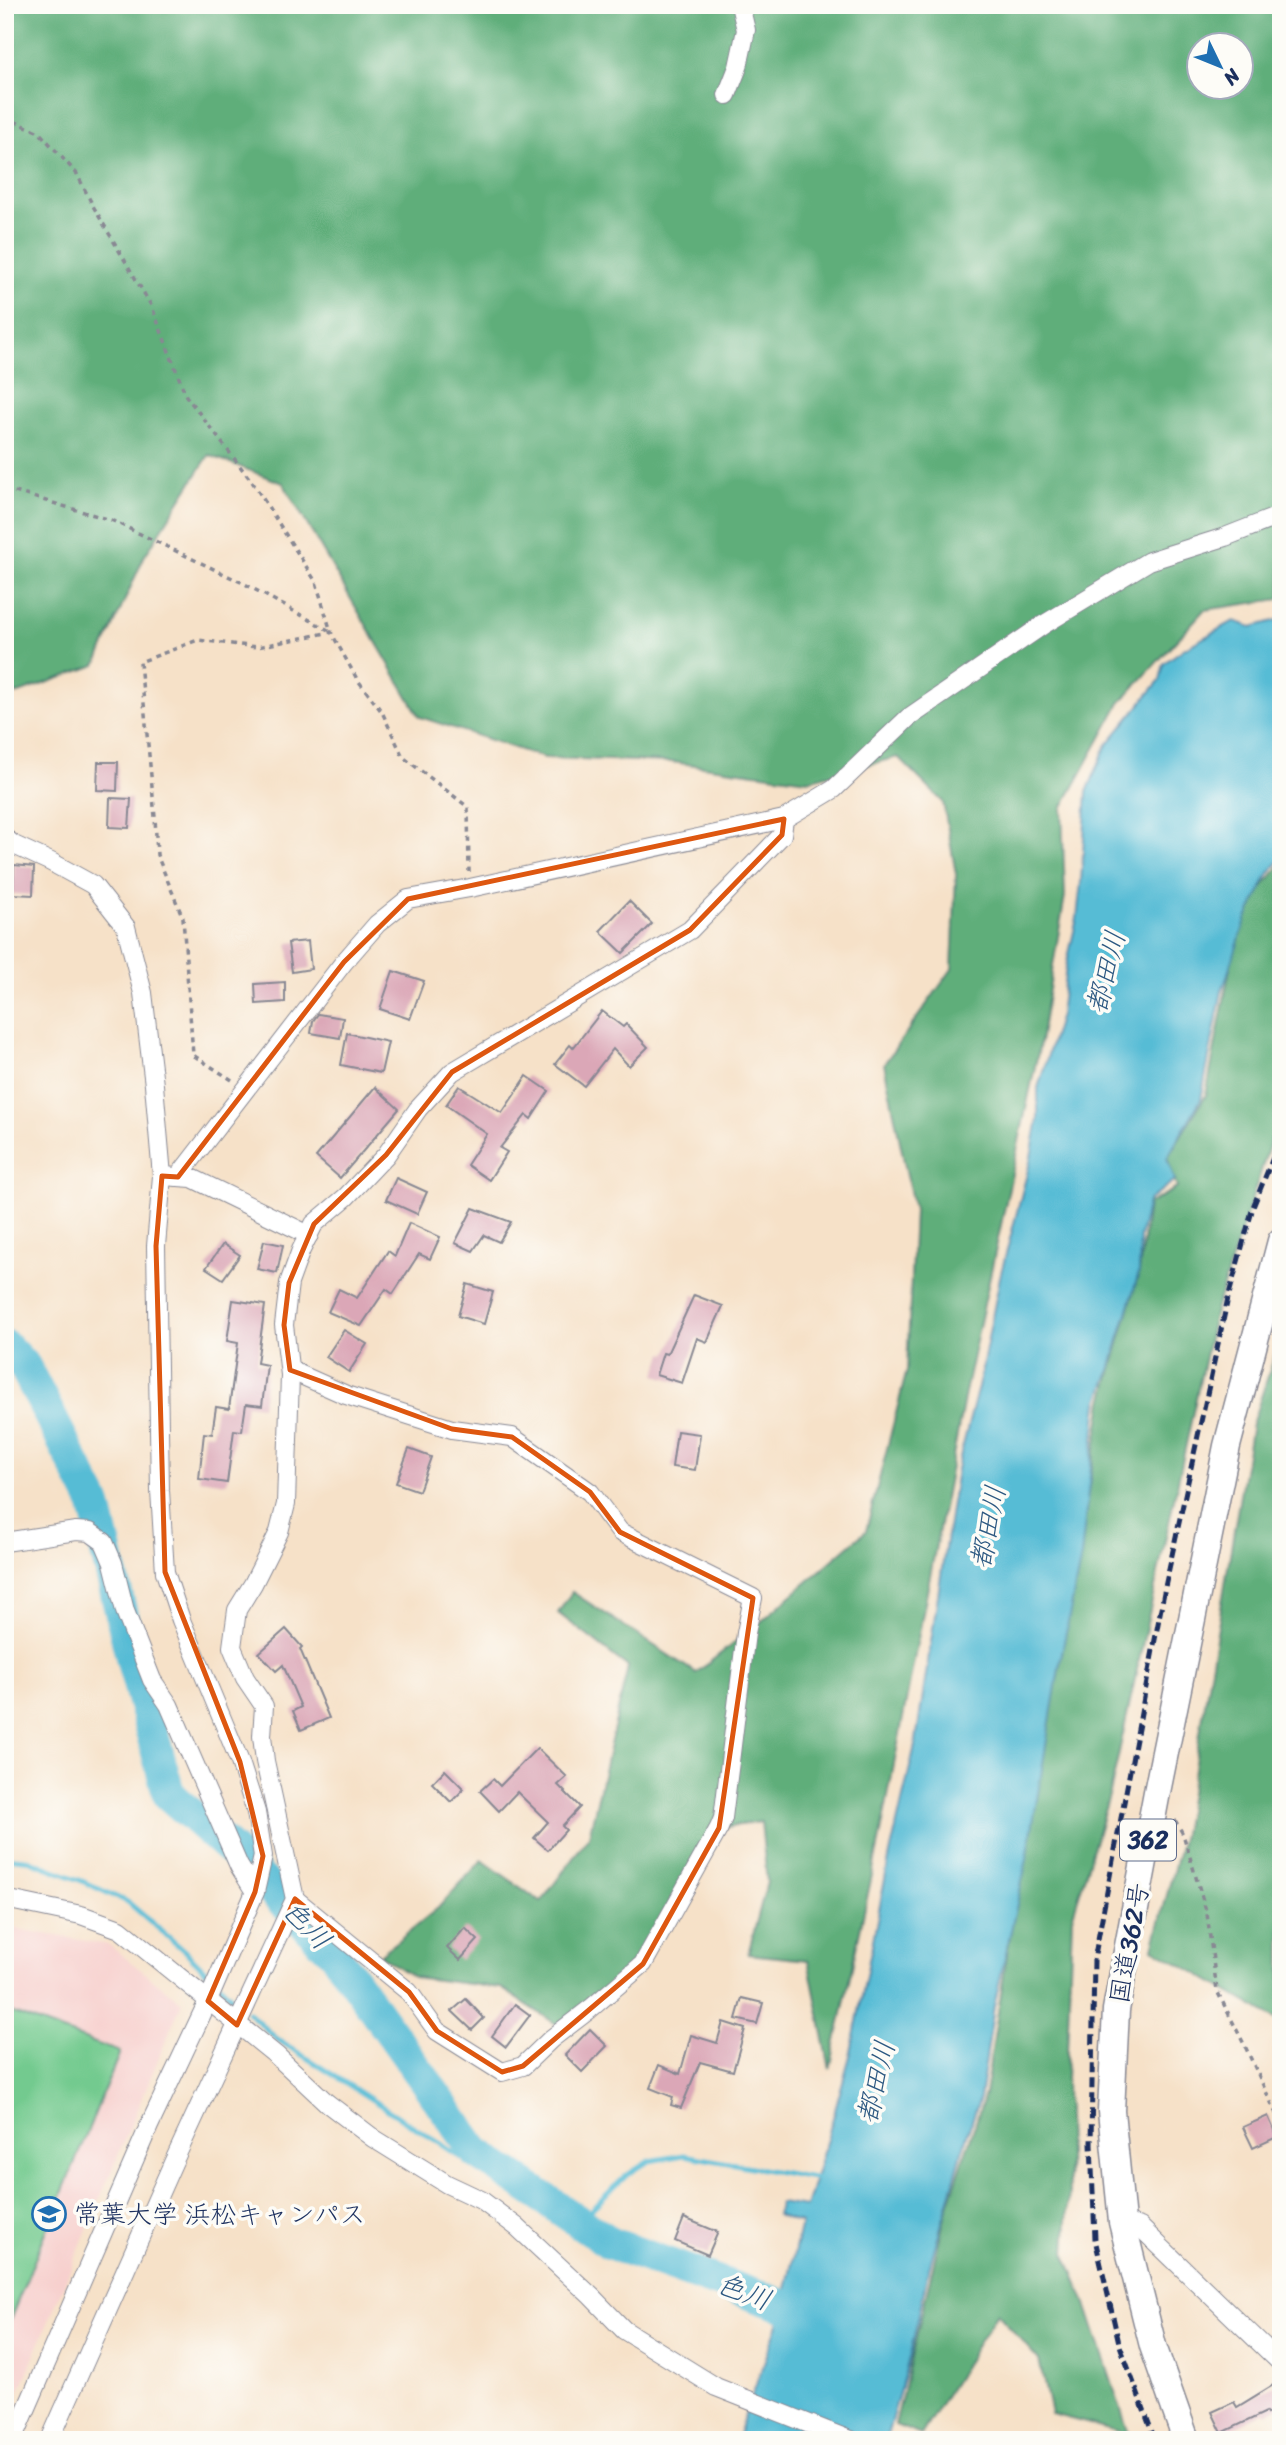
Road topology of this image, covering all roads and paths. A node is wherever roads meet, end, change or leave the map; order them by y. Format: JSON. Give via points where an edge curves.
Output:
{"nodes":[{"id":1,"x":740,"y":5,"type":"edge"},
{"id":2,"x":727,"y":95,"type":"dead end"},
{"id":3,"x":5,"y":117,"type":"edge"},
{"id":4,"x":5,"y":489,"type":"edge"},
{"id":5,"x":1281,"y":515,"type":"edge"},
{"id":6,"x":331,"y":632,"type":"junction"},
{"id":7,"x":784,"y":819,"type":"junction"},
{"id":8,"x":5,"y":838,"type":"edge"},
{"id":9,"x":470,"y":888,"type":"junction"},
{"id":10,"x":246,"y":1088,"type":"junction"},
{"id":11,"x":170,"y":1176,"type":"junction"},
{"id":12,"x":309,"y":1235,"type":"junction"},
{"id":13,"x":1281,"y":1241,"type":"edge"},
{"id":14,"x":290,"y":1370,"type":"junction"},
{"id":15,"x":5,"y":1542,"type":"edge"},
{"id":16,"x":1157,"y":1791,"type":"junction"},
{"id":17,"x":255,"y":1892,"type":"junction"},
{"id":18,"x":5,"y":1899,"type":"edge"},
{"id":19,"x":295,"y":1899,"type":"junction"},
{"id":20,"x":208,"y":2001,"type":"junction"},
{"id":21,"x":237,"y":2025,"type":"junction"},
{"id":22,"x":1281,"y":2124,"type":"edge"},
{"id":23,"x":1122,"y":2222,"type":"junction"},
{"id":24,"x":1281,"y":2363,"type":"edge"},
{"id":25,"x":13,"y":2440,"type":"edge"},
{"id":26,"x":50,"y":2440,"type":"edge"},
{"id":27,"x":850,"y":2440,"type":"edge"},
{"id":28,"x":1186,"y":2440,"type":"edge"}],
"edges":[{"from":1,"to":2,"type":"street","via":[[746,30]]},
{"from":3,"to":6,"type":"path","via":[[39,132],[77,174],[152,307],[186,396],[253,483],[316,582]]},
{"from":4,"to":6,"type":"path","via":[[111,520],[243,583]]},
{"from":5,"to":7,"type":"street","via":[[1149,561],[1044,625],[908,718],[834,789]]},
{"from":6,"to":9,"type":"path","via":[[382,712],[403,757],[468,807]]},
{"from":6,"to":10,"type":"path","via":[[257,647],[198,640],[139,662],[157,855],[183,918],[193,1055]]},
{"from":7,"to":9,"type":"street"},
{"from":7,"to":12,"type":"street","via":[[782,835],[690,930],[452,1072],[386,1154],[314,1224]]},
{"from":8,"to":11,"type":"street","via":[[93,886],[126,927],[143,993]]},
{"from":9,"to":10,"type":"street","via":[[408,899],[377,924]]},
{"from":10,"to":11,"type":"street"},
{"from":11,"to":12,"type":"street","via":[[192,1178]]},
{"from":11,"to":17,"type":"street","via":[[156,1246],[165,1572],[256,1812],[263,1856]]},
{"from":12,"to":14,"type":"street","via":[[289,1283],[284,1325]]},
{"from":13,"to":16,"type":"highway","name":"国道362号","number":"362","via":[[1227,1446]]},
{"from":14,"to":19,"type":"street","via":[[286,1504],[279,1532],[237,1610],[232,1647],[264,1706],[265,1761]]},
{"from":14,"to":19,"type":"street","via":[[346,1395],[452,1429],[512,1437],[590,1492],[620,1532],[753,1598],[723,1818],[643,1964],[523,2066],[502,2072],[437,2031],[409,1992]]},
{"from":15,"to":17,"type":"street","via":[[76,1531],[90,1532],[104,1542],[152,1681],[169,1705],[239,1866]]},
{"from":16,"to":22,"type":"path","via":[[1183,1834],[1207,1914],[1217,1991]]},
{"from":16,"to":23,"type":"highway","name":"国道362号","number":"362","via":[[1116,2010],[1111,2111]]},
{"from":17,"to":20,"type":"street"},
{"from":18,"to":20,"type":"street","via":[[81,1914],[120,1928]]},
{"from":19,"to":21,"type":"street"},
{"from":20,"to":21,"type":"street"},
{"from":20,"to":25,"type":"street"},
{"from":21,"to":26,"type":"street"},
{"from":21,"to":27,"type":"street","via":[[373,2138],[481,2200],[517,2227],[624,2330],[716,2387]]},
{"from":23,"to":24,"type":"street","via":[[1140,2227]]},
{"from":23,"to":28,"type":"highway","name":"国道362号","number":"362","via":[[1153,2346]]}]}
